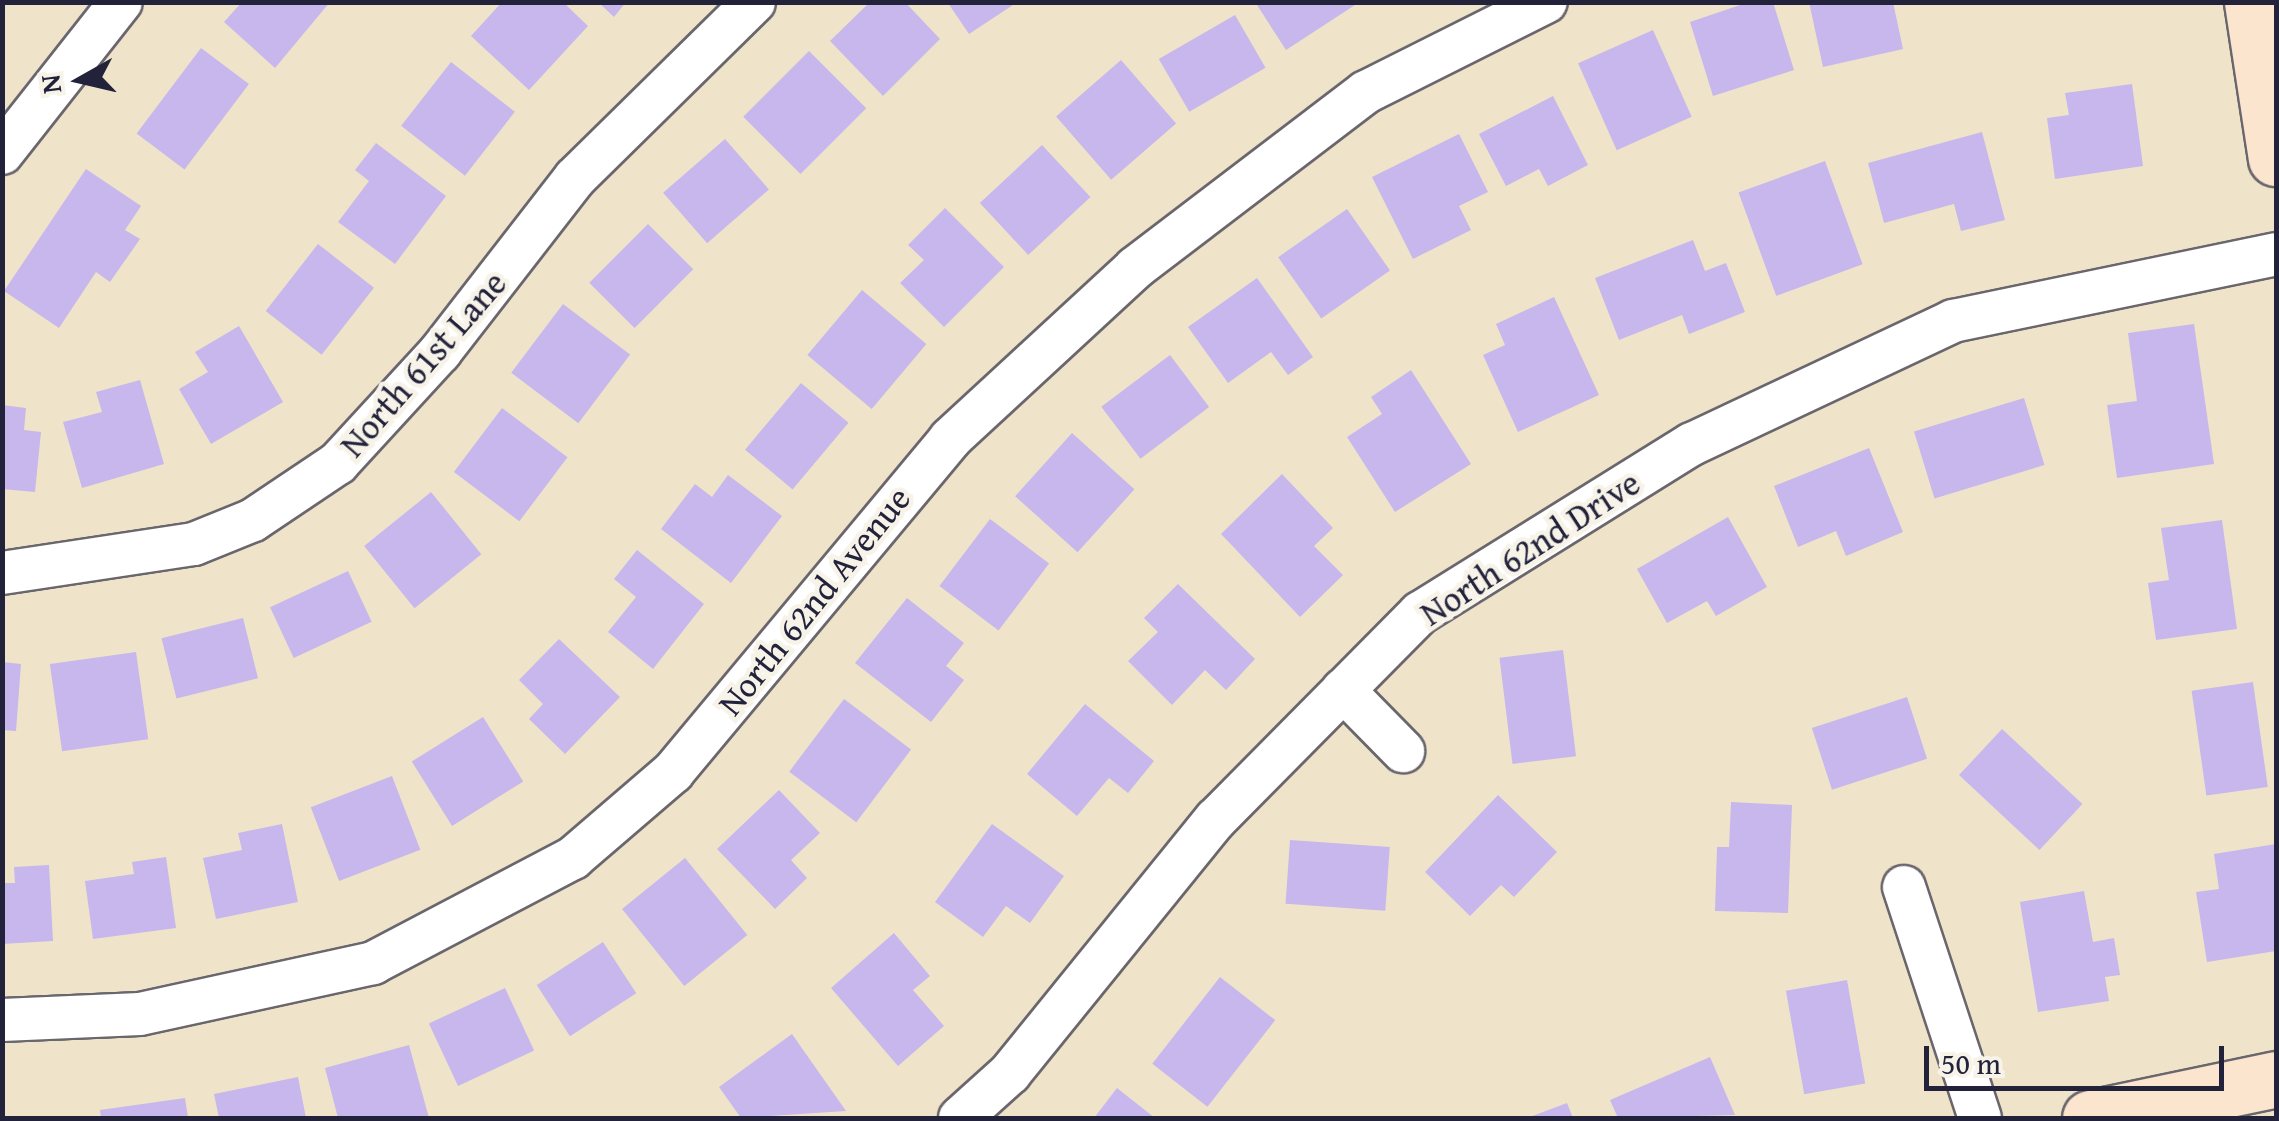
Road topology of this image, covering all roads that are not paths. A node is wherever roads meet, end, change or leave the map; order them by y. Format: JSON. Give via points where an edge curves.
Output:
{"nodes":[{"id":1,"x":121,"y":2,"type":"edge"},
{"id":2,"x":754,"y":2,"type":"edge"},
{"id":3,"x":1546,"y":2,"type":"edge"},
{"id":4,"x":2252,"y":2,"type":"edge"},
{"id":5,"x":7,"y":134,"type":"edge"},
{"id":6,"x":2276,"y":158,"type":"edge"},
{"id":7,"x":2276,"y":254,"type":"edge"},
{"id":8,"x":2,"y":573,"type":"edge"},
{"id":9,"x":1344,"y":690,"type":"junction"},
{"id":10,"x":1403,"y":752,"type":"dead end"},
{"id":11,"x":1904,"y":887,"type":"dead end"},
{"id":12,"x":2,"y":1020,"type":"edge"},
{"id":13,"x":2276,"y":1079,"type":"edge"},
{"id":14,"x":960,"y":1118,"type":"edge"},
{"id":15,"x":1980,"y":1118,"type":"edge"},
{"id":16,"x":2090,"y":1118,"type":"edge"}],
"edges":[{"from":1,"to":5,"type":"street"},
{"from":2,"to":8,"type":"street","name":"North 61st Lane","via":[[576,178],[440,352],[338,464],[253,520],[194,544]]},
{"from":3,"to":12,"type":"street","name":"North 62nd Avenue","via":[[1366,92],[1135,268],[950,439],[673,772],[572,858],[373,964],[140,1014]]},
{"from":4,"to":6,"type":"street"},
{"from":7,"to":9,"type":"street","name":"North 62nd Drive","via":[[1953,321],[1831,372],[1692,444],[1420,613]]},
{"from":9,"to":10,"type":"street"},
{"from":9,"to":14,"type":"street","name":"North 62nd Drive","via":[[1216,818],[1010,1073]]},
{"from":11,"to":15,"type":"street"},
{"from":13,"to":16,"type":"street"}]}
